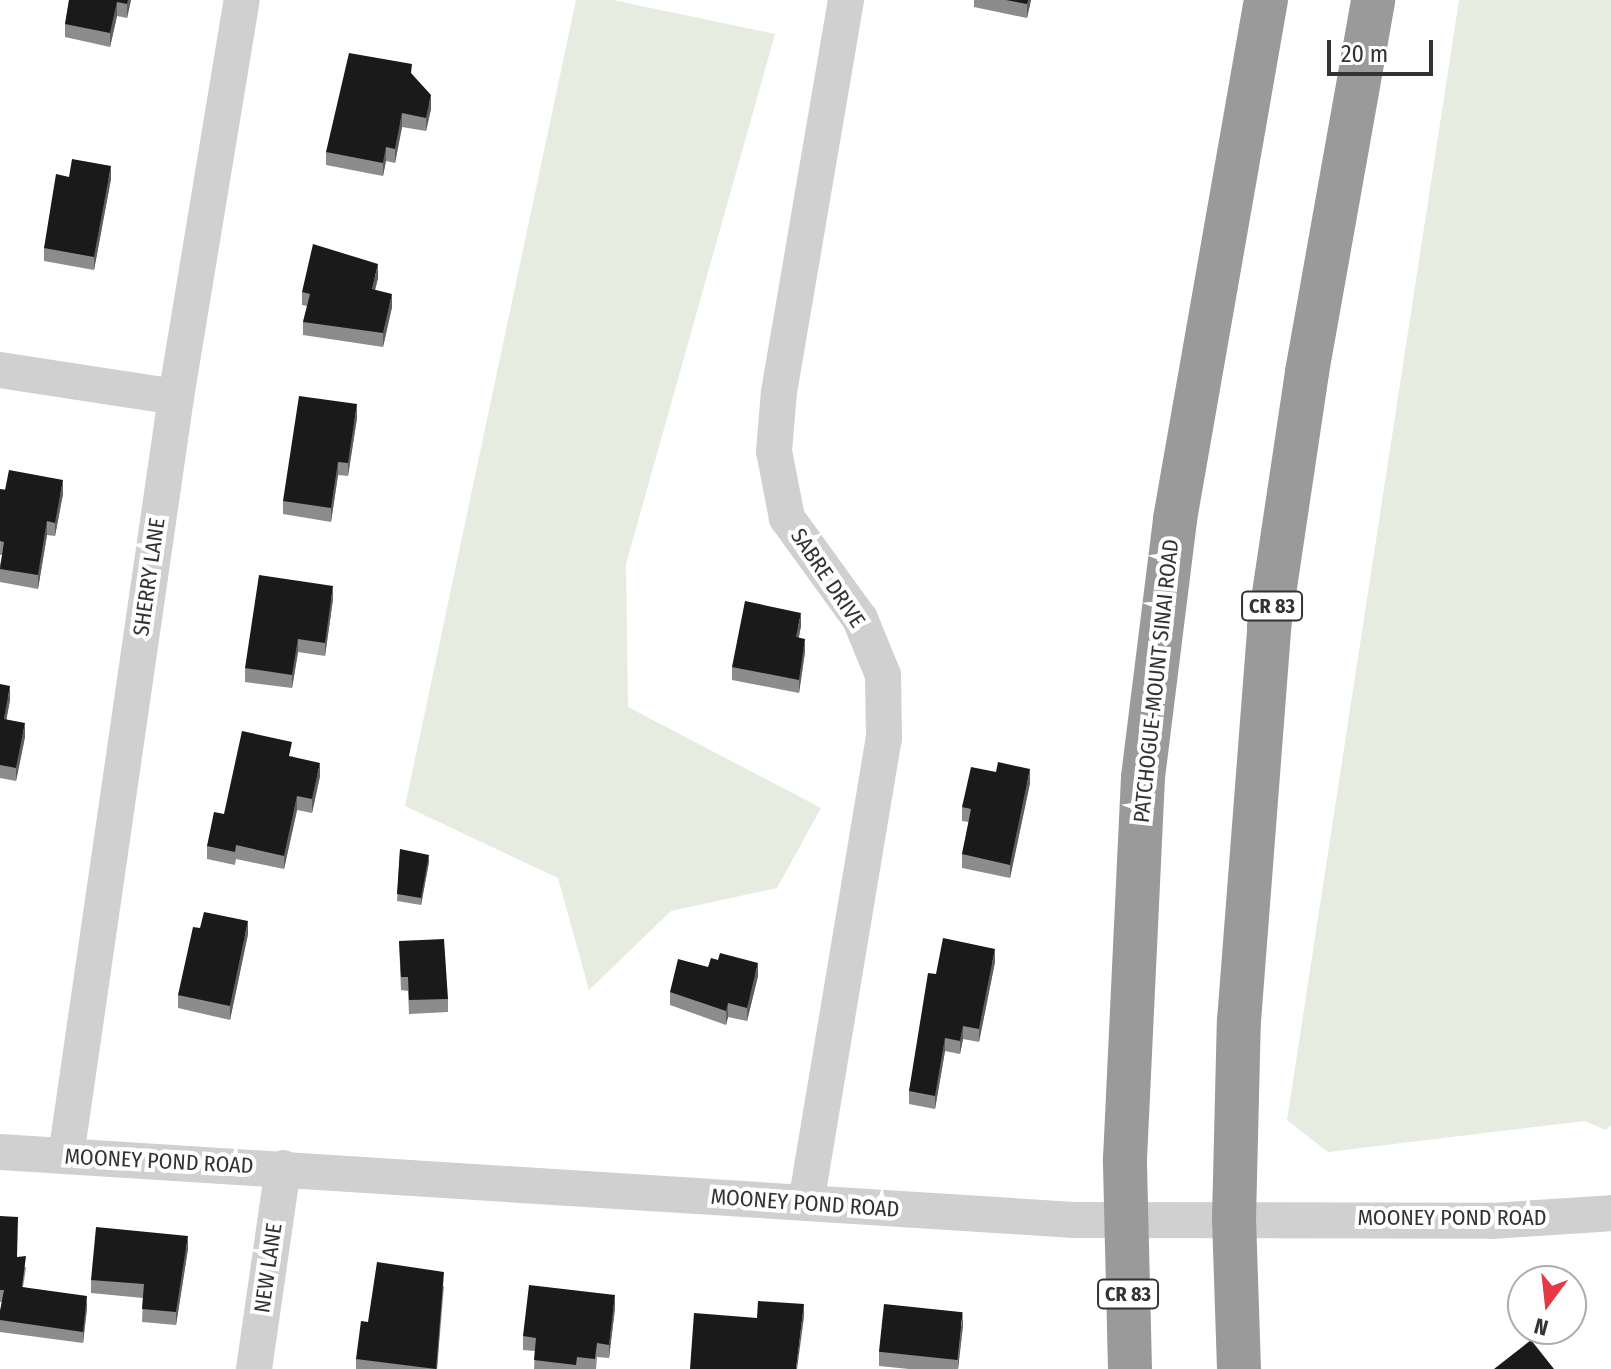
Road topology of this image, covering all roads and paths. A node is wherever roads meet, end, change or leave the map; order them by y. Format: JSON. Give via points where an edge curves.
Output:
{"nodes":[{"id":1,"x":242,"y":0,"type":"edge"},
{"id":2,"x":846,"y":0,"type":"edge"},
{"id":3,"x":1266,"y":0,"type":"edge"},
{"id":4,"x":1373,"y":0,"type":"edge"},
{"id":5,"x":0,"y":370,"type":"edge"},
{"id":6,"x":176,"y":397,"type":"junction"},
{"id":7,"x":0,"y":1152,"type":"edge"},
{"id":8,"x":66,"y":1156,"type":"junction"},
{"id":9,"x":283,"y":1168,"type":"junction"},
{"id":10,"x":806,"y":1203,"type":"junction"},
{"id":11,"x":1611,"y":1213,"type":"edge"},
{"id":12,"x":1125,"y":1218,"type":"junction"},
{"id":13,"x":1234,"y":1219,"type":"junction"},
{"id":14,"x":254,"y":1369,"type":"edge"},
{"id":15,"x":1130,"y":1369,"type":"edge"},
{"id":16,"x":1239,"y":1369,"type":"edge"}],
"edges":[{"from":1,"to":6,"type":"street","name":"SHERRY LANE"},
{"from":2,"to":10,"type":"street","name":"SABRE DRIVE","via":[[779,392],[774,451],[787,518],[860,619],[883,675],[884,739]]},
{"from":3,"to":12,"type":"highway","name":"PATCHOGUE-MOUNT SINAI ROAD","number":"CR 83","via":[[1156,652],[1134,911]]},
{"from":4,"to":13,"type":"highway","number":"CR 83","via":[[1307,372],[1269,627],[1247,888]]},
{"from":5,"to":6,"type":"street"},
{"from":6,"to":8,"type":"street","name":"SHERRY LANE"},
{"from":7,"to":8,"type":"street","name":"MOONEY POND ROAD"},
{"from":8,"to":9,"type":"street","name":"MOONEY POND ROAD"},
{"from":9,"to":10,"type":"street","name":"MOONEY POND ROAD"},
{"from":9,"to":14,"type":"street","name":"NEW LANE"},
{"from":10,"to":12,"type":"street","name":"MOONEY POND ROAD","via":[[1074,1220]]},
{"from":11,"to":13,"type":"street","name":"MOONEY POND ROAD","via":[[1492,1221]]},
{"from":12,"to":13,"type":"street","name":"MOONEY POND ROAD"},
{"from":12,"to":15,"type":"highway","name":"PATCHOGUE-MOUNT SINAI ROAD","number":"CR 83"},
{"from":13,"to":16,"type":"highway","number":"CR 83"}]}
